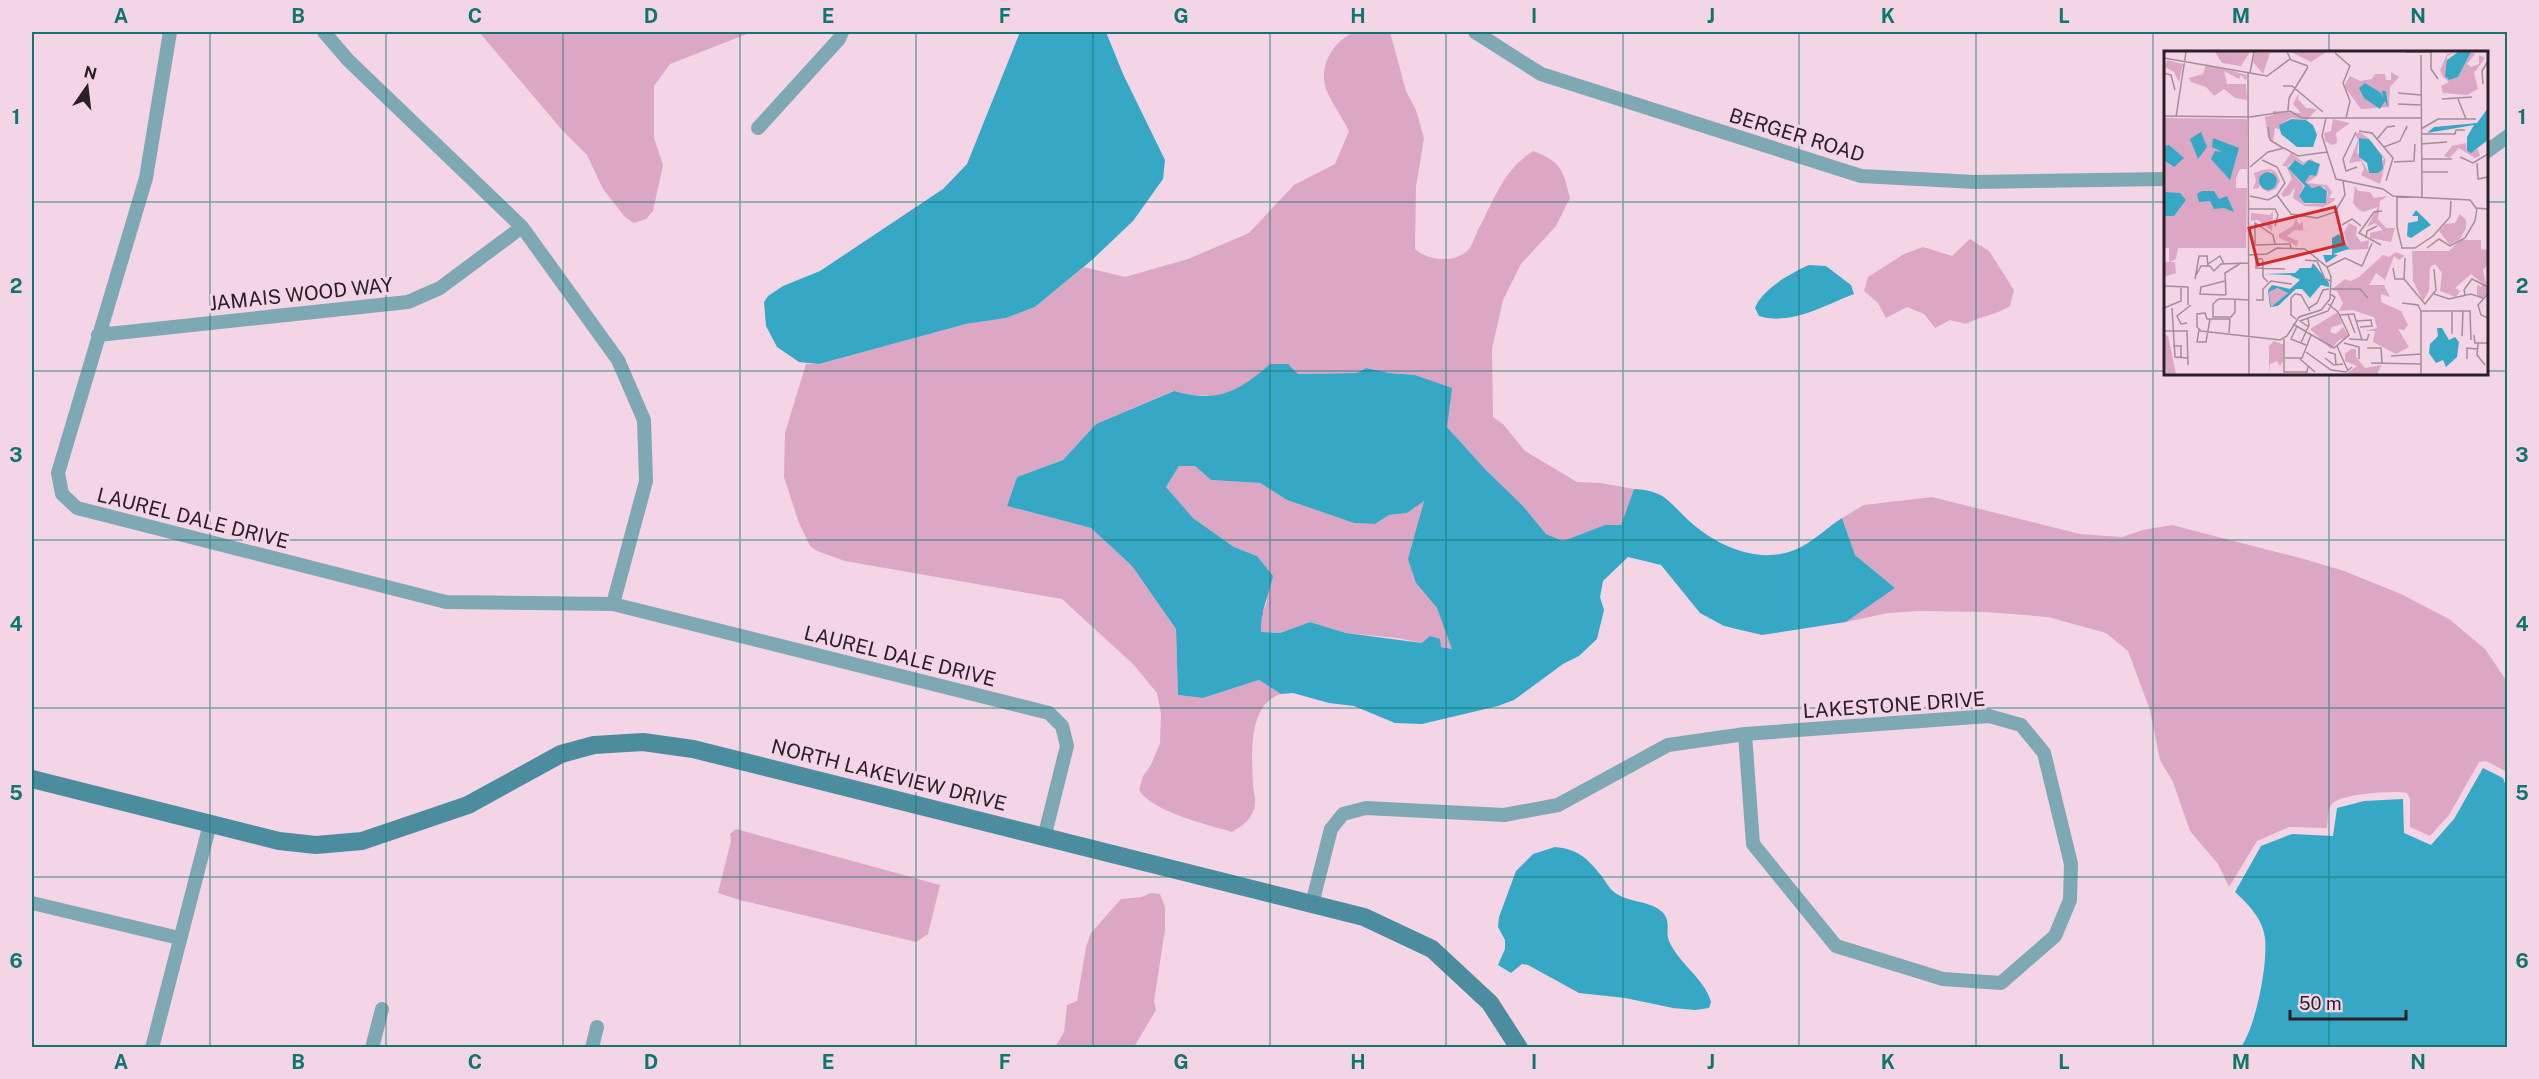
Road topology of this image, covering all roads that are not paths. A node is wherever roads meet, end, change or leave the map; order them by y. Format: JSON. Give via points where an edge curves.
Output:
{"nodes":[{"id":1,"x":170,"y":32,"type":"edge"},
{"id":2,"x":324,"y":32,"type":"edge"},
{"id":3,"x":842,"y":32,"type":"edge"},
{"id":4,"x":1475,"y":32,"type":"edge"},
{"id":5,"x":758,"y":128,"type":"dead end"},
{"id":6,"x":2508,"y":136,"type":"edge"},
{"id":7,"x":2488,"y":151,"type":"edge"},
{"id":8,"x":2164,"y":179,"type":"edge"},
{"id":9,"x":522,"y":227,"type":"junction"},
{"id":10,"x":98,"y":335,"type":"junction"},
{"id":11,"x":613,"y":604,"type":"junction"},
{"id":12,"x":1745,"y":734,"type":"junction"},
{"id":13,"x":32,"y":779,"type":"edge"},
{"id":14,"x":210,"y":824,"type":"junction"},
{"id":15,"x":1044,"y":837,"type":"junction"},
{"id":16,"x":32,"y":903,"type":"edge"},
{"id":17,"x":1312,"y":904,"type":"junction"},
{"id":18,"x":179,"y":938,"type":"junction"},
{"id":19,"x":382,"y":1009,"type":"dead end"},
{"id":20,"x":597,"y":1027,"type":"dead end"},
{"id":21,"x":152,"y":1047,"type":"edge"},
{"id":22,"x":372,"y":1047,"type":"edge"},
{"id":23,"x":592,"y":1047,"type":"edge"},
{"id":24,"x":1519,"y":1047,"type":"edge"}],
"edges":[{"from":1,"to":10,"type":"street","name":"LAUREL DALE DRIVE","via":[[146,178]]},
{"from":2,"to":9,"type":"street","via":[[348,60]]},
{"from":3,"to":5,"type":"street"},
{"from":4,"to":8,"type":"street","name":"BERGER ROAD","via":[[1540,74],[1862,176],[1976,182]]},
{"from":6,"to":7,"type":"street"},
{"from":9,"to":10,"type":"street","name":"JAMAIS WOOD WAY","via":[[440,288],[408,302]]},
{"from":9,"to":11,"type":"street","via":[[618,360],[644,420],[646,481]]},
{"from":10,"to":11,"type":"street","name":"LAUREL DALE DRIVE","via":[[58,473],[62,494],[76,508],[446,602]]},
{"from":11,"to":15,"type":"street","name":"LAUREL DALE DRIVE","via":[[1049,713],[1062,726],[1067,746]]},
{"from":12,"to":12,"type":"street","name":"LAKESTONE DRIVE","via":[[1989,717],[2021,725],[2044,753],[2071,864],[2070,900],[2055,936],[2001,983],[1943,979],[1836,946],[1753,844]]},
{"from":12,"to":17,"type":"street","name":"LAKESTONE DRIVE","via":[[1668,745],[1558,805],[1504,815],[1366,808],[1343,814],[1331,830]]},
{"from":13,"to":14,"type":"street","name":"NORTH LAKEVIEW DRIVE"},
{"from":14,"to":15,"type":"street","name":"NORTH LAKEVIEW DRIVE","via":[[279,841],[316,845],[362,840],[468,805],[561,754],[594,745],[643,742],[693,749]]},
{"from":14,"to":18,"type":"street"},
{"from":15,"to":17,"type":"street","name":"NORTH LAKEVIEW DRIVE"},
{"from":16,"to":18,"type":"street"},
{"from":17,"to":24,"type":"street","name":"NORTH LAKEVIEW DRIVE","via":[[1364,917],[1432,949],[1490,1003]]},
{"from":18,"to":21,"type":"street"},
{"from":19,"to":22,"type":"street"},
{"from":20,"to":23,"type":"street"}]}
